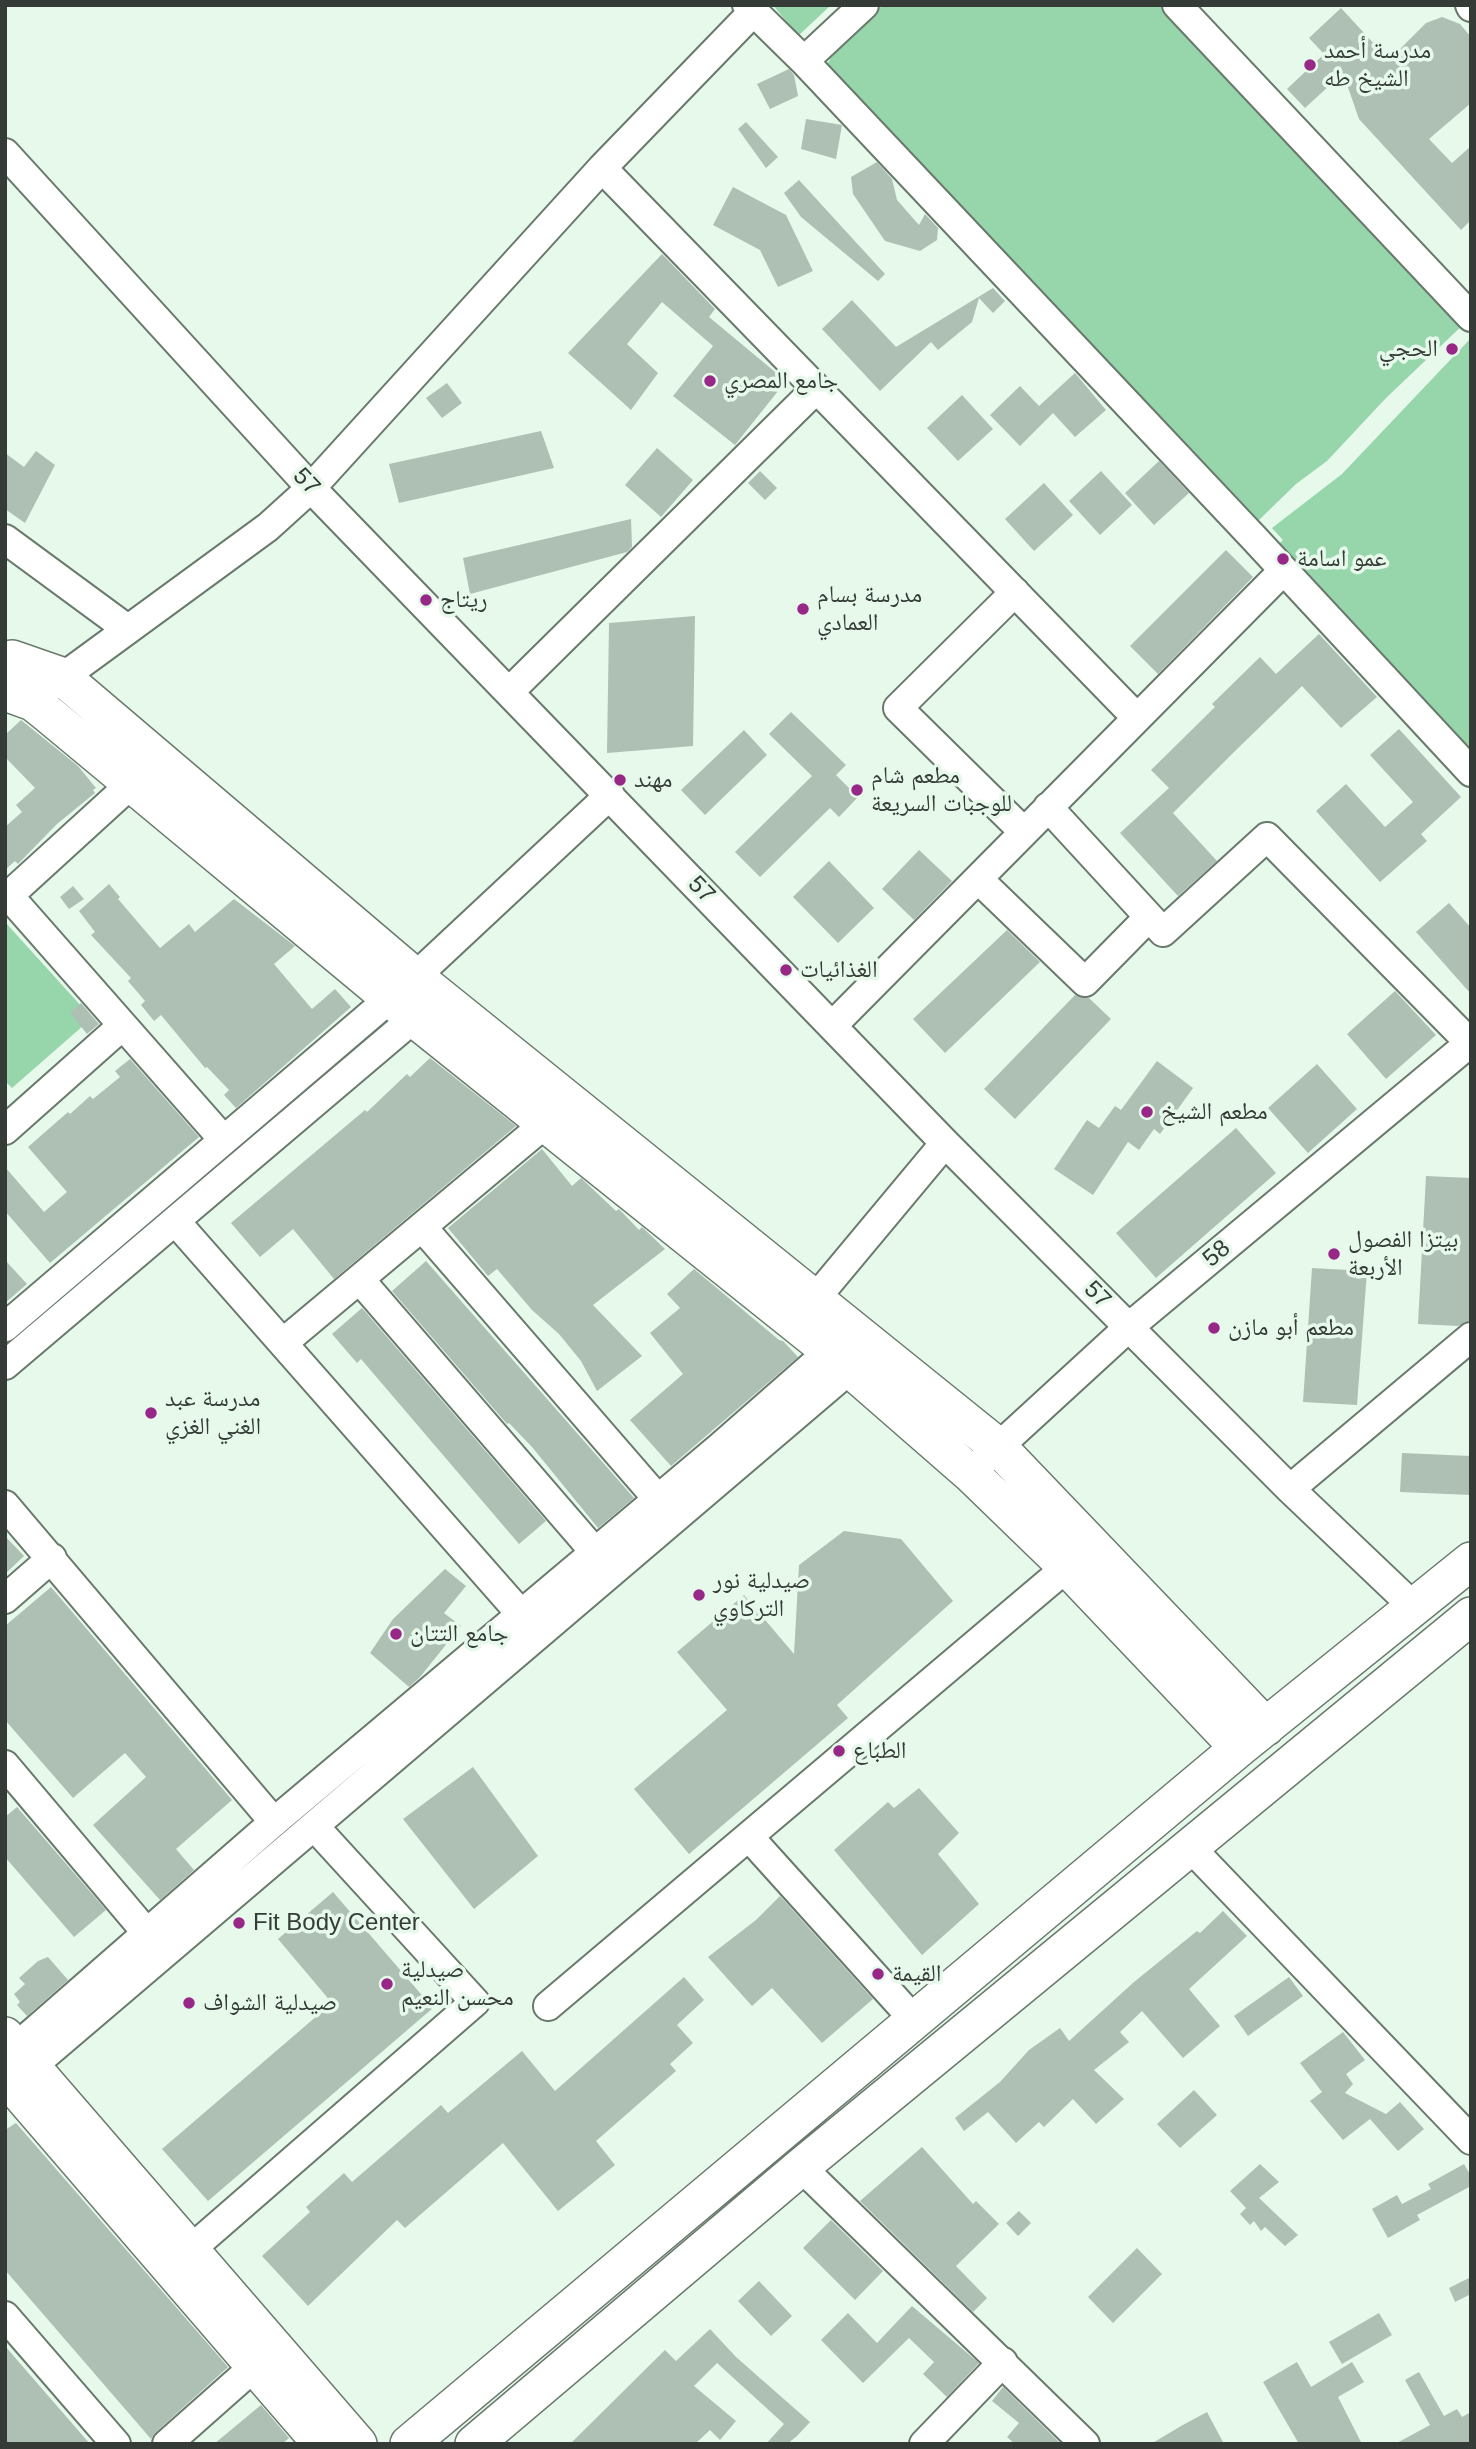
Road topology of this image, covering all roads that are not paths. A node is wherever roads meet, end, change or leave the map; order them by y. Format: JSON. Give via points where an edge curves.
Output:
{"nodes":[{"id":1,"x":864,"y":5,"type":"edge"},
{"id":2,"x":1177,"y":5,"type":"edge"},
{"id":3,"x":750,"y":9,"type":"edge"},
{"id":4,"x":804,"y":61,"type":"junction"},
{"id":5,"x":5,"y":153,"type":"edge"},
{"id":6,"x":602,"y":168,"type":"junction"},
{"id":7,"x":1471,"y":317,"type":"edge"},
{"id":8,"x":816,"y":388,"type":"junction"},
{"id":9,"x":311,"y":488,"type":"junction"},
{"id":10,"x":5,"y":539,"type":"edge"},
{"id":11,"x":1283,"y":571,"type":"junction"},
{"id":12,"x":1015,"y":592,"type":"junction"},
{"id":13,"x":126,"y":628,"type":"junction"},
{"id":14,"x":5,"y":660,"type":"edge"},
{"id":15,"x":61,"y":676,"type":"junction"},
{"id":16,"x":510,"y":691,"type":"junction"},
{"id":17,"x":19,"y":697,"type":"edge"},
{"id":18,"x":1136,"y":717,"type":"junction"},
{"id":19,"x":1471,"y":772,"type":"edge"},
{"id":20,"x":131,"y":784,"type":"junction"},
{"id":21,"x":610,"y":795,"type":"junction"},
{"id":22,"x":1048,"y":807,"type":"junction"},
{"id":23,"x":1024,"y":832,"type":"junction"},
{"id":24,"x":978,"y":880,"type":"junction"},
{"id":25,"x":7,"y":897,"type":"edge"},
{"id":26,"x":1149,"y":917,"type":"junction"},
{"id":27,"x":413,"y":996,"type":"junction"},
{"id":28,"x":122,"y":1026,"type":"junction"},
{"id":29,"x":832,"y":1026,"type":"junction"},
{"id":30,"x":1470,"y":1042,"type":"edge"},
{"id":31,"x":10,"y":1117,"type":"edge"},
{"id":32,"x":546,"y":1123,"type":"junction"},
{"id":33,"x":222,"y":1138,"type":"junction"},
{"id":34,"x":944,"y":1143,"type":"junction"},
{"id":35,"x":176,"y":1222,"type":"junction"},
{"id":36,"x":422,"y":1227,"type":"junction"},
{"id":37,"x":361,"y":1280,"type":"junction"},
{"id":38,"x":814,"y":1299,"type":"junction"},
{"id":39,"x":5,"y":1327,"type":"edge"},
{"id":40,"x":1129,"y":1327,"type":"junction"},
{"id":41,"x":1471,"y":1337,"type":"edge"},
{"id":42,"x":284,"y":1342,"type":"junction"},
{"id":43,"x":852,"y":1350,"type":"junction"},
{"id":44,"x":7,"y":1358,"type":"edge"},
{"id":45,"x":997,"y":1446,"type":"junction"},
{"id":46,"x":971,"y":1474,"type":"junction"},
{"id":47,"x":1290,"y":1489,"type":"junction"},
{"id":48,"x":657,"y":1498,"type":"junction"},
{"id":49,"x":5,"y":1504,"type":"edge"},
{"id":50,"x":594,"y":1551,"type":"junction"},
{"id":51,"x":52,"y":1558,"type":"junction"},
{"id":52,"x":1471,"y":1561,"type":"edge"},
{"id":53,"x":1067,"y":1567,"type":"junction"},
{"id":54,"x":5,"y":1599,"type":"edge"},
{"id":55,"x":1415,"y":1608,"type":"junction"},
{"id":56,"x":521,"y":1614,"type":"junction"},
{"id":57,"x":1471,"y":1616,"type":"edge"},
{"id":58,"x":1253,"y":1737,"type":"junction"},
{"id":59,"x":5,"y":1765,"type":"edge"},
{"id":60,"x":274,"y":1822,"type":"junction"},
{"id":61,"x":314,"y":1826,"type":"junction"},
{"id":62,"x":750,"y":1838,"type":"junction"},
{"id":63,"x":1189,"y":1846,"type":"junction"},
{"id":64,"x":146,"y":1932,"type":"junction"},
{"id":65,"x":548,"y":2006,"type":"dead end"},
{"id":66,"x":915,"y":2021,"type":"junction"},
{"id":67,"x":11,"y":2065,"type":"edge"},
{"id":68,"x":1471,"y":2140,"type":"edge"},
{"id":69,"x":801,"y":2167,"type":"junction"},
{"id":70,"x":190,"y":2250,"type":"junction"},
{"id":71,"x":5,"y":2316,"type":"edge"},
{"id":72,"x":1003,"y":2362,"type":"junction"},
{"id":73,"x":255,"y":2366,"type":"junction"},
{"id":74,"x":116,"y":2444,"type":"edge"},
{"id":75,"x":167,"y":2444,"type":"edge"},
{"id":76,"x":322,"y":2444,"type":"edge"},
{"id":77,"x":358,"y":2444,"type":"edge"},
{"id":78,"x":409,"y":2444,"type":"edge"},
{"id":79,"x":474,"y":2444,"type":"edge"},
{"id":80,"x":924,"y":2444,"type":"edge"},
{"id":81,"x":1086,"y":2444,"type":"edge"}],
"edges":[{"from":1,"to":4,"type":"street"},
{"from":2,"to":7,"type":"street"},
{"from":3,"to":4,"type":"street"},
{"from":3,"to":6,"type":"street"},
{"from":4,"to":11,"type":"street"},
{"from":5,"to":9,"type":"street","name":"57"},
{"from":6,"to":8,"type":"street"},
{"from":6,"to":9,"type":"street"},
{"from":8,"to":12,"type":"street"},
{"from":8,"to":16,"type":"street"},
{"from":9,"to":13,"type":"street","via":[[268,527]]},
{"from":9,"to":16,"type":"street","name":"57"},
{"from":10,"to":13,"type":"street"},
{"from":11,"to":18,"type":"street"},
{"from":11,"to":19,"type":"street"},
{"from":12,"to":18,"type":"street"},
{"from":12,"to":23,"type":"street","via":[[898,708]]},
{"from":13,"to":15,"type":"street"},
{"from":14,"to":15,"type":"main road"},
{"from":15,"to":17,"type":"street"},
{"from":15,"to":27,"type":"main road"},
{"from":16,"to":21,"type":"street","name":"57"},
{"from":17,"to":20,"type":"main road"},
{"from":18,"to":22,"type":"street"},
{"from":20,"to":25,"type":"street"},
{"from":20,"to":27,"type":"main road"},
{"from":21,"to":27,"type":"street"},
{"from":21,"to":29,"type":"street","name":"57"},
{"from":22,"to":23,"type":"street"},
{"from":22,"to":26,"type":"street"},
{"from":23,"to":24,"type":"street"},
{"from":24,"to":26,"type":"street","via":[[1086,982]]},
{"from":24,"to":29,"type":"street"},
{"from":25,"to":28,"type":"street"},
{"from":26,"to":30,"type":"street","via":[[1163,932],[1267,837]]},
{"from":27,"to":32,"type":"main road"},
{"from":27,"to":33,"type":"street"},
{"from":27,"to":35,"type":"street"},
{"from":27,"to":38,"type":"main road"},
{"from":28,"to":31,"type":"street"},
{"from":28,"to":33,"type":"street"},
{"from":29,"to":34,"type":"street","name":"57"},
{"from":30,"to":40,"type":"street","name":"58"},
{"from":32,"to":36,"type":"street"},
{"from":32,"to":43,"type":"main road"},
{"from":33,"to":39,"type":"street"},
{"from":34,"to":38,"type":"street"},
{"from":34,"to":40,"type":"street","name":"57"},
{"from":35,"to":42,"type":"street"},
{"from":35,"to":44,"type":"street"},
{"from":36,"to":37,"type":"street"},
{"from":36,"to":48,"type":"street"},
{"from":37,"to":42,"type":"street"},
{"from":37,"to":50,"type":"street"},
{"from":38,"to":43,"type":"main road"},
{"from":40,"to":45,"type":"street","name":"58"},
{"from":40,"to":47,"type":"street","name":"57"},
{"from":41,"to":47,"type":"street"},
{"from":42,"to":56,"type":"street"},
{"from":43,"to":45,"type":"main road"},
{"from":43,"to":46,"type":"main road"},
{"from":43,"to":48,"type":"street"},
{"from":43,"to":61,"type":"street"},
{"from":45,"to":46,"type":"street","name":"58"},
{"from":45,"to":58,"type":"main road"},
{"from":46,"to":53,"type":"main road"},
{"from":47,"to":55,"type":"street","name":"57"},
{"from":48,"to":50,"type":"street"},
{"from":49,"to":51,"type":"street"},
{"from":50,"to":56,"type":"street"},
{"from":51,"to":54,"type":"street"},
{"from":51,"to":60,"type":"street"},
{"from":52,"to":55,"type":"main road"},
{"from":53,"to":58,"type":"main road"},
{"from":53,"to":62,"type":"street"},
{"from":55,"to":58,"type":"main road"},
{"from":56,"to":60,"type":"street"},
{"from":57,"to":63,"type":"main road"},
{"from":58,"to":66,"type":"main road"},
{"from":59,"to":64,"type":"street"},
{"from":60,"to":64,"type":"street"},
{"from":61,"to":67,"type":"street"},
{"from":61,"to":70,"type":"street","via":[[475,2002]]},
{"from":62,"to":65,"type":"street"},
{"from":62,"to":66,"type":"street"},
{"from":63,"to":68,"type":"street"},
{"from":63,"to":69,"type":"main road"},
{"from":64,"to":67,"type":"street"},
{"from":66,"to":78,"type":"main road"},
{"from":67,"to":70,"type":"main road"},
{"from":67,"to":73,"type":"main road"},
{"from":69,"to":72,"type":"street"},
{"from":69,"to":79,"type":"main road"},
{"from":70,"to":77,"type":"main road"},
{"from":71,"to":74,"type":"street"},
{"from":72,"to":80,"type":"street"},
{"from":72,"to":81,"type":"street"},
{"from":73,"to":75,"type":"street"},
{"from":73,"to":76,"type":"main road"}]}
